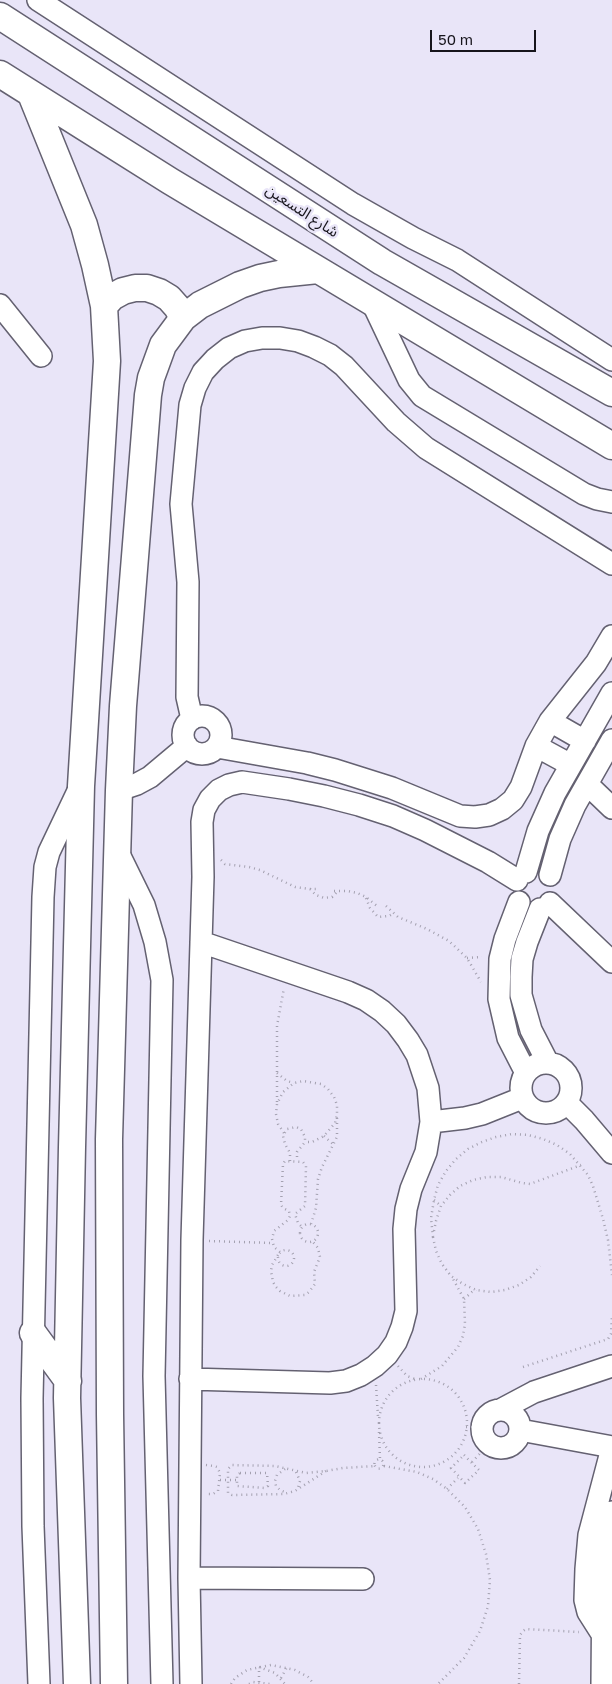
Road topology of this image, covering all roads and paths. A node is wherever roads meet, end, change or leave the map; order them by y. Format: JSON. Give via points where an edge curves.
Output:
{"nodes":[{"id":1,"x":38,"y":0,"type":"edge"},
{"id":2,"x":0,"y":16,"type":"edge"},
{"id":3,"x":0,"y":74,"type":"edge"},
{"id":4,"x":31,"y":94,"type":"junction"},
{"id":5,"x":318,"y":270,"type":"junction"},
{"id":6,"x":372,"y":302,"type":"junction"},
{"id":7,"x":0,"y":305,"type":"edge"},
{"id":8,"x":104,"y":306,"type":"junction"},
{"id":9,"x":183,"y":318,"type":"junction"},
{"id":10,"x":41,"y":356,"type":"dead end"},
{"id":11,"x":612,"y":360,"type":"edge"},
{"id":12,"x":608,"y":383,"type":"edge"},
{"id":13,"x":612,"y":446,"type":"edge"},
{"id":14,"x":612,"y":502,"type":"edge"},
{"id":15,"x":612,"y":564,"type":"edge"},
{"id":16,"x":612,"y":636,"type":"edge"},
{"id":17,"x":612,"y":693,"type":"edge"},
{"id":18,"x":192,"y":719,"type":"junction"},
{"id":19,"x":550,"y":721,"type":"junction"},
{"id":20,"x":612,"y":740,"type":"edge"},
{"id":21,"x":584,"y":741,"type":"junction"},
{"id":22,"x":187,"y":746,"type":"junction"},
{"id":23,"x":536,"y":746,"type":"junction"},
{"id":24,"x":217,"y":747,"type":"junction"},
{"id":25,"x":570,"y":765,"type":"junction"},
{"id":26,"x":587,"y":784,"type":"junction"},
{"id":27,"x":81,"y":786,"type":"junction"},
{"id":28,"x":119,"y":790,"type":"junction"},
{"id":29,"x":612,"y":808,"type":"edge"},
{"id":30,"x":118,"y":852,"type":"junction"},
{"id":31,"x":225,"y":864,"type":"dead end"},
{"id":32,"x":550,"y":875,"type":"junction"},
{"id":33,"x":522,"y":876,"type":"junction"},
{"id":34,"x":310,"y":889,"type":"junction"},
{"id":35,"x":319,"y":889,"type":"dead end"},
{"id":36,"x":334,"y":891,"type":"dead end"},
{"id":37,"x":338,"y":891,"type":"junction"},
{"id":38,"x":366,"y":897,"type":"junction"},
{"id":39,"x":519,"y":902,"type":"junction"},
{"id":40,"x":377,"y":906,"type":"dead end"},
{"id":41,"x":386,"y":906,"type":"dead end"},
{"id":42,"x":545,"y":906,"type":"junction"},
{"id":43,"x":394,"y":913,"type":"junction"},
{"id":44,"x":201,"y":942,"type":"junction"},
{"id":45,"x":612,"y":962,"type":"edge"},
{"id":46,"x":289,"y":972,"type":"junction"},
{"id":47,"x":482,"y":985,"type":"dead end"},
{"id":48,"x":548,"y":1063,"type":"junction"},
{"id":49,"x":277,"y":1072,"type":"junction"},
{"id":50,"x":526,"y":1073,"type":"junction"},
{"id":51,"x":294,"y":1083,"type":"junction"},
{"id":52,"x":522,"y":1098,"type":"junction"},
{"id":53,"x":567,"y":1103,"type":"junction"},
{"id":54,"x":277,"y":1104,"type":"junction"},
{"id":55,"x":337,"y":1115,"type":"junction"},
{"id":56,"x":431,"y":1122,"type":"junction"},
{"id":57,"x":284,"y":1132,"type":"junction"},
{"id":58,"x":324,"y":1136,"type":"junction"},
{"id":59,"x":305,"y":1142,"type":"junction"},
{"id":60,"x":334,"y":1144,"type":"junction"},
{"id":61,"x":612,"y":1153,"type":"edge"},
{"id":62,"x":290,"y":1161,"type":"junction"},
{"id":63,"x":297,"y":1161,"type":"junction"},
{"id":64,"x":581,"y":1165,"type":"junction"},
{"id":65,"x":434,"y":1200,"type":"junction"},
{"id":66,"x":441,"y":1206,"type":"junction"},
{"id":67,"x":311,"y":1224,"type":"junction"},
{"id":68,"x":302,"y":1227,"type":"junction"},
{"id":69,"x":433,"y":1237,"type":"junction"},
{"id":70,"x":192,"y":1240,"type":"junction"},
{"id":71,"x":313,"y":1242,"type":"junction"},
{"id":72,"x":272,"y":1243,"type":"junction"},
{"id":73,"x":279,"y":1254,"type":"junction"},
{"id":74,"x":540,"y":1266,"type":"dead end"},
{"id":75,"x":612,"y":1275,"type":"edge"},
{"id":76,"x":451,"y":1276,"type":"junction"},
{"id":77,"x":476,"y":1290,"type":"junction"},
{"id":78,"x":464,"y":1299,"type":"junction"},
{"id":79,"x":612,"y":1315,"type":"edge"},
{"id":80,"x":33,"y":1333,"type":"junction"},
{"id":81,"x":375,"y":1366,"type":"junction"},
{"id":82,"x":612,"y":1366,"type":"edge"},
{"id":83,"x":523,"y":1367,"type":"dead end"},
{"id":84,"x":190,"y":1379,"type":"junction"},
{"id":85,"x":420,"y":1379,"type":"junction"},
{"id":86,"x":68,"y":1381,"type":"junction"},
{"id":87,"x":502,"y":1409,"type":"junction"},
{"id":88,"x":379,"y":1420,"type":"junction"},
{"id":89,"x":520,"y":1430,"type":"junction"},
{"id":90,"x":479,"y":1433,"type":"junction"},
{"id":91,"x":611,"y":1455,"type":"edge"},
{"id":92,"x":380,"y":1459,"type":"junction"},
{"id":93,"x":472,"y":1462,"type":"junction"},
{"id":94,"x":375,"y":1466,"type":"junction"},
{"id":95,"x":384,"y":1466,"type":"junction"},
{"id":96,"x":286,"y":1468,"type":"junction"},
{"id":97,"x":296,"y":1471,"type":"junction"},
{"id":98,"x":326,"y":1472,"type":"junction"},
{"id":99,"x":459,"y":1477,"type":"junction"},
{"id":100,"x":220,"y":1480,"type":"dead end"},
{"id":101,"x":228,"y":1480,"type":"junction"},
{"id":102,"x":236,"y":1480,"type":"junction"},
{"id":103,"x":268,"y":1480,"type":"junction"},
{"id":104,"x":275,"y":1481,"type":"junction"},
{"id":105,"x":447,"y":1489,"type":"junction"},
{"id":106,"x":295,"y":1491,"type":"junction"},
{"id":107,"x":290,"y":1493,"type":"junction"},
{"id":108,"x":612,"y":1512,"type":"edge"},
{"id":109,"x":189,"y":1578,"type":"junction"},
{"id":110,"x":363,"y":1579,"type":"dead end"},
{"id":111,"x":598,"y":1628,"type":"junction"},
{"id":112,"x":259,"y":1667,"type":"junction"},
{"id":113,"x":287,"y":1667,"type":"junction"},
{"id":114,"x":281,"y":1678,"type":"junction"},
{"id":115,"x":259,"y":1682,"type":"junction"},
{"id":116,"x":38,"y":1684,"type":"edge"},
{"id":117,"x":77,"y":1684,"type":"edge"},
{"id":118,"x":114,"y":1684,"type":"edge"},
{"id":119,"x":162,"y":1684,"type":"edge"},
{"id":120,"x":191,"y":1684,"type":"edge"},
{"id":121,"x":231,"y":1684,"type":"edge"},
{"id":122,"x":249,"y":1684,"type":"edge"},
{"id":123,"x":270,"y":1684,"type":"edge"},
{"id":124,"x":285,"y":1684,"type":"edge"},
{"id":125,"x":314,"y":1684,"type":"edge"},
{"id":126,"x":438,"y":1684,"type":"edge"},
{"id":127,"x":519,"y":1684,"type":"edge"},
{"id":128,"x":602,"y":1684,"type":"edge"}],
"edges":[{"from":1,"to":11,"type":"street","via":[[353,204],[457,260]]},
{"from":2,"to":12,"type":"main road","name":"شارع التسعين","via":[[382,262]]},
{"from":3,"to":4,"type":"main road"},
{"from":4,"to":5,"type":"main road"},
{"from":4,"to":8,"type":"main road","via":[[84,225]]},
{"from":5,"to":6,"type":"main road"},
{"from":5,"to":9,"type":"main road","via":[[279,274],[240,285],[200,305]]},
{"from":6,"to":13,"type":"main road"},
{"from":6,"to":14,"type":"street","via":[[409,380],[422,396],[584,494]]},
{"from":7,"to":10,"type":"street"},
{"from":8,"to":9,"type":"main road","via":[[123,291],[147,288],[170,298]]},
{"from":8,"to":27,"type":"main road","via":[[106,389]]},
{"from":9,"to":28,"type":"main road","via":[[160,353],[148,395]]},
{"from":15,"to":18,"type":"street","via":[[426,448],[330,355],[298,341],[280,338],[245,341],[229,348],[203,372],[190,405],[181,504],[188,582],[187,696]]},
{"from":16,"to":19,"type":"street","via":[[596,663]]},
{"from":17,"to":21,"type":"street"},
{"from":18,"to":22,"type":"street","via":[[184,732]]},
{"from":18,"to":24,"type":"street","via":[[201,716],[217,722],[221,739]]},
{"from":19,"to":21,"type":"street"},
{"from":19,"to":23,"type":"street"},
{"from":20,"to":26,"type":"street"},
{"from":21,"to":25,"type":"street"},
{"from":22,"to":24,"type":"street","via":[[202,754]]},
{"from":22,"to":28,"type":"street","via":[[150,777]]},
{"from":23,"to":24,"type":"street","via":[[513,800],[489,815],[475,817],[460,816],[411,794],[336,770]]},
{"from":23,"to":25,"type":"street"},
{"from":25,"to":33,"type":"street","via":[[546,812]]},
{"from":26,"to":29,"type":"street"},
{"from":26,"to":32,"type":"street","via":[[567,822]]},
{"from":27,"to":80,"type":"street","via":[[49,852],[42,897]]},
{"from":27,"to":86,"type":"main road"},
{"from":28,"to":30,"type":"main road"},
{"from":30,"to":118,"type":"main road","via":[[109,1139]]},
{"from":30,"to":119,"type":"street","via":[[144,905],[162,980],[154,1376]]},
{"from":31,"to":34,"type":"path","via":[[254,868],[295,887]]},
{"from":32,"to":33,"type":"street","via":[[534,869]]},
{"from":32,"to":42,"type":"street","via":[[556,889]]},
{"from":33,"to":39,"type":"street","via":[[515,888]]},
{"from":33,"to":44,"type":"street","via":[[393,816],[324,796],[242,782],[219,790],[204,810]]},
{"from":34,"to":35,"type":"path"},
{"from":34,"to":37,"type":"path","via":[[324,898],[332,897]]},
{"from":36,"to":37,"type":"path"},
{"from":37,"to":38,"type":"path"},
{"from":38,"to":40,"type":"path"},
{"from":38,"to":43,"type":"path","via":[[378,916]]},
{"from":39,"to":42,"type":"street","via":[[532,910]]},
{"from":39,"to":50,"type":"street","via":[[504,939],[499,998],[508,1038]]},
{"from":41,"to":43,"type":"path"},
{"from":42,"to":45,"type":"street"},
{"from":42,"to":48,"type":"street","via":[[526,942],[521,995],[531,1030]]},
{"from":43,"to":47,"type":"path","via":[[449,941],[474,968]]},
{"from":44,"to":46,"type":"street"},
{"from":44,"to":70,"type":"street"},
{"from":46,"to":49,"type":"path","via":[[278,1026]]},
{"from":46,"to":56,"type":"street","via":[[366,1000],[396,1024],[424,1071]]},
{"from":48,"to":50,"type":"street","via":[[532,1067]]},
{"from":48,"to":53,"type":"street","via":[[567,1074],[572,1089]]},
{"from":49,"to":51,"type":"path"},
{"from":49,"to":54,"type":"path"},
{"from":50,"to":52,"type":"street","via":[[520,1089]]},
{"from":51,"to":54,"type":"path","via":[[283,1092]]},
{"from":51,"to":55,"type":"path","via":[[312,1081],[328,1089],[334,1097]]},
{"from":52,"to":53,"type":"street","via":[[532,1110],[546,1114],[561,1109]]},
{"from":52,"to":56,"type":"street","via":[[482,1114]]},
{"from":53,"to":61,"type":"street"},
{"from":54,"to":57,"type":"path","via":[[278,1124]]},
{"from":55,"to":58,"type":"path","via":[[335,1123]]},
{"from":55,"to":60,"type":"path","via":[[338,1130]]},
{"from":56,"to":81,"type":"street","via":[[426,1152],[406,1209],[406,1311],[396,1342]]},
{"from":57,"to":59,"type":"path","via":[[292,1127],[301,1129]]},
{"from":57,"to":62,"type":"path","via":[[283,1140],[290,1153]]},
{"from":58,"to":59,"type":"path"},
{"from":58,"to":60,"type":"path"},
{"from":59,"to":63,"type":"path","via":[[297,1152]]},
{"from":60,"to":67,"type":"path","via":[[318,1179]]},
{"from":62,"to":63,"type":"path"},
{"from":62,"to":72,"type":"path","via":[[283,1164],[282,1205],[290,1216],[274,1230]]},
{"from":63,"to":68,"type":"path","via":[[306,1166],[305,1206],[295,1214]]},
{"from":64,"to":65,"type":"path","via":[[557,1145],[543,1139],[512,1134],[496,1137],[468,1149],[456,1159],[438,1185]]},
{"from":64,"to":66,"type":"path","via":[[530,1184],[501,1177],[473,1180],[455,1190]]},
{"from":64,"to":75,"type":"path","via":[[599,1204]]},
{"from":65,"to":66,"type":"path"},
{"from":65,"to":69,"type":"path","via":[[431,1218]]},
{"from":66,"to":69,"type":"path"},
{"from":67,"to":68,"type":"path"},
{"from":67,"to":71,"type":"path","via":[[318,1230],[318,1237]]},
{"from":68,"to":71,"type":"path","via":[[300,1234],[303,1240]]},
{"from":69,"to":76,"type":"path","via":[[436,1251]]},
{"from":70,"to":72,"type":"path"},
{"from":70,"to":84,"type":"street"},
{"from":71,"to":73,"type":"path","via":[[320,1257],[315,1268],[315,1284],[306,1295],[290,1296],[276,1287],[271,1270]]},
{"from":72,"to":73,"type":"path"},
{"from":73,"to":73,"type":"path","via":[[279,1262],[284,1266],[294,1262],[290,1250]]},
{"from":74,"to":77,"type":"path","via":[[512,1288],[491,1292]]},
{"from":76,"to":77,"type":"path"},
{"from":76,"to":78,"type":"path"},
{"from":77,"to":78,"type":"path"},
{"from":78,"to":85,"type":"path","via":[[466,1324],[458,1347],[442,1366]]},
{"from":79,"to":83,"type":"path","via":[[611,1334],[605,1341]]},
{"from":80,"to":86,"type":"main road"},
{"from":80,"to":116,"type":"street","via":[[33,1526]]},
{"from":81,"to":84,"type":"street","via":[[354,1378],[330,1383]]},
{"from":81,"to":88,"type":"path"},
{"from":82,"to":87,"type":"street","via":[[534,1392]]},
{"from":84,"to":109,"type":"street"},
{"from":85,"to":88,"type":"path","via":[[395,1389],[381,1408]]},
{"from":85,"to":90,"type":"path","via":[[433,1380],[454,1392]]},
{"from":86,"to":117,"type":"main road"},
{"from":87,"to":89,"type":"street","via":[[516,1416]]},
{"from":87,"to":90,"type":"street","via":[[488,1414]]},
{"from":88,"to":90,"type":"path","via":[[384,1444],[401,1461],[413,1466],[425,1467],[448,1459],[463,1439]]},
{"from":88,"to":92,"type":"path"},
{"from":89,"to":90,"type":"street","via":[[509,1446],[495,1447]]},
{"from":89,"to":91,"type":"street"},
{"from":90,"to":93,"type":"path"},
{"from":91,"to":111,"type":"street","via":[[589,1535],[586,1569],[585,1600]]},
{"from":92,"to":94,"type":"path"},
{"from":92,"to":95,"type":"path"},
{"from":93,"to":99,"type":"path","via":[[478,1472],[466,1483]]},
{"from":93,"to":99,"type":"path","via":[[464,1455],[451,1467]]},
{"from":94,"to":95,"type":"path","via":[[380,1469]]},
{"from":94,"to":98,"type":"path"},
{"from":95,"to":105,"type":"path","via":[[417,1472]]},
{"from":96,"to":97,"type":"path"},
{"from":96,"to":101,"type":"path","via":[[232,1465],[228,1469]]},
{"from":96,"to":104,"type":"path","via":[[280,1471]]},
{"from":97,"to":98,"type":"path"},
{"from":97,"to":106,"type":"path","via":[[300,1481]]},
{"from":98,"to":106,"type":"path"},
{"from":99,"to":105,"type":"path"},
{"from":100,"to":101,"type":"path"},
{"from":101,"to":102,"type":"path"},
{"from":101,"to":107,"type":"path","via":[[230,1495]]},
{"from":102,"to":103,"type":"path","via":[[238,1473],[267,1473]]},
{"from":102,"to":103,"type":"path","via":[[239,1487],[265,1488]]},
{"from":103,"to":104,"type":"path"},
{"from":104,"to":107,"type":"path","via":[[280,1490]]},
{"from":105,"to":126,"type":"path","via":[[465,1507],[478,1529],[490,1580],[488,1606],[480,1631],[464,1658]]},
{"from":106,"to":107,"type":"path"},
{"from":108,"to":111,"type":"street"},
{"from":109,"to":110,"type":"street"},
{"from":109,"to":120,"type":"street"},
{"from":111,"to":127,"type":"path","via":[[577,1632],[523,1631],[520,1635]]},
{"from":111,"to":128,"type":"street"},
{"from":112,"to":113,"type":"path"},
{"from":112,"to":114,"type":"path"},
{"from":112,"to":115,"type":"path"},
{"from":112,"to":121,"type":"path","via":[[241,1673]]},
{"from":113,"to":114,"type":"path"},
{"from":113,"to":125,"type":"path","via":[[302,1673]]},
{"from":114,"to":124,"type":"path"},
{"from":115,"to":122,"type":"path"},
{"from":115,"to":123,"type":"path"}]}
